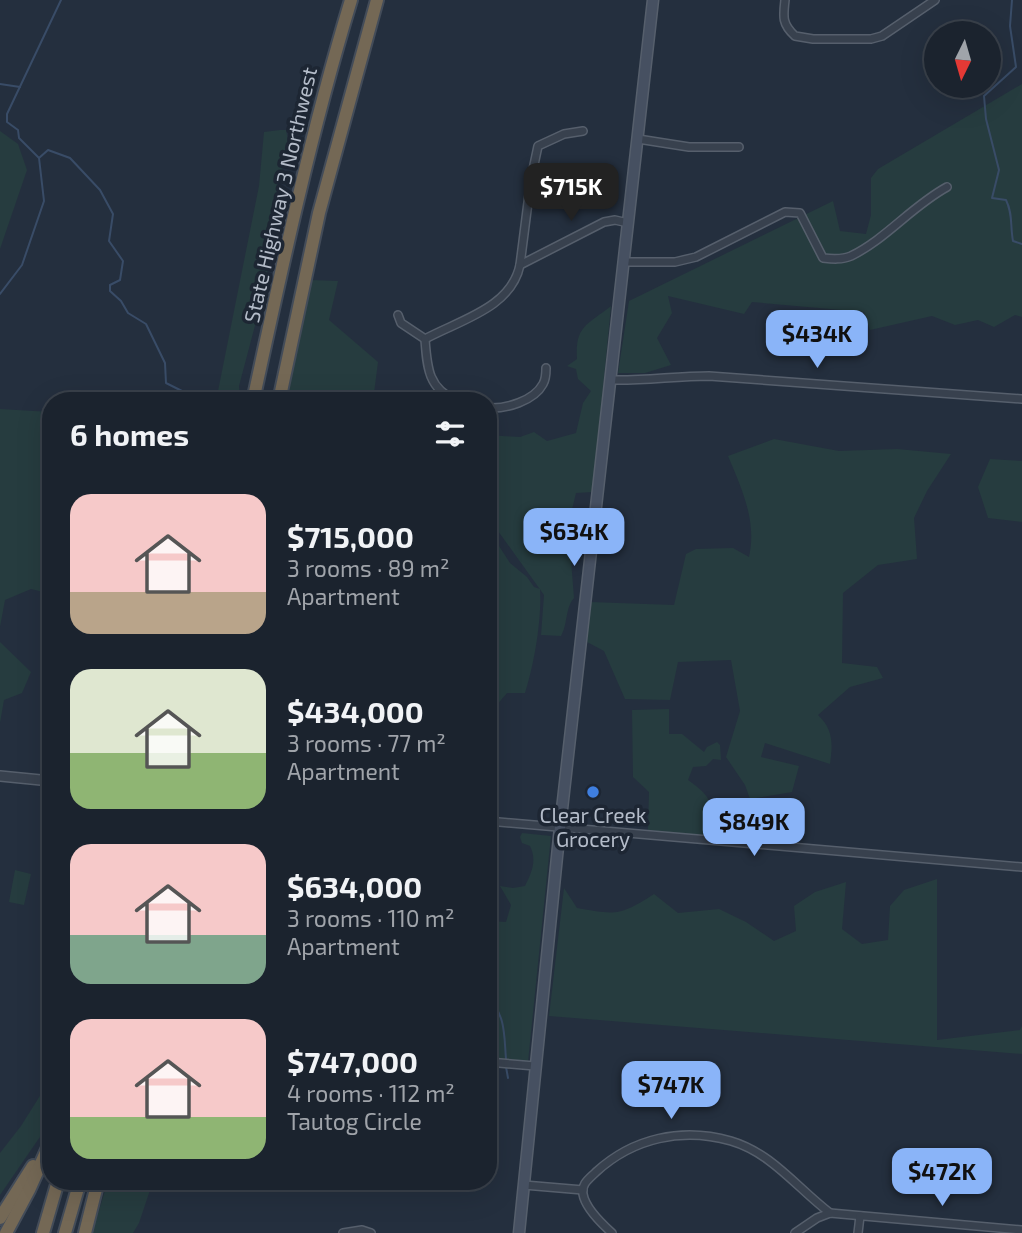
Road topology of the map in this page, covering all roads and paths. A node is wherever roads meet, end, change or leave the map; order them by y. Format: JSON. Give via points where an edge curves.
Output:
{"nodes":[{"id":1,"x":351,"y":0,"type":"edge"},
{"id":2,"x":377,"y":0,"type":"edge"},
{"id":3,"x":653,"y":0,"type":"edge"},
{"id":4,"x":785,"y":0,"type":"edge"},
{"id":5,"x":935,"y":0,"type":"edge"},
{"id":6,"x":583,"y":131,"type":"dead end"},
{"id":7,"x":638,"y":139,"type":"junction"},
{"id":8,"x":739,"y":147,"type":"dead end"},
{"id":9,"x":947,"y":187,"type":"dead end"},
{"id":10,"x":628,"y":223,"type":"junction"},
{"id":11,"x":624,"y":262,"type":"junction"},
{"id":12,"x":520,"y":265,"type":"junction"},
{"id":13,"x":398,"y":315,"type":"dead end"},
{"id":14,"x":425,"y":339,"type":"junction"},
{"id":15,"x":546,"y":368,"type":"dead end"},
{"id":16,"x":611,"y":380,"type":"junction"},
{"id":17,"x":255,"y":392,"type":"edge"},
{"id":18,"x":281,"y":392,"type":"edge"},
{"id":19,"x":442,"y":392,"type":"edge"},
{"id":20,"x":1022,"y":399,"type":"edge"},
{"id":21,"x":497,"y":407,"type":"edge"},
{"id":22,"x":0,"y":776,"type":"edge"},
{"id":23,"x":42,"y":780,"type":"edge"},
{"id":24,"x":497,"y":822,"type":"edge"},
{"id":25,"x":560,"y":827,"type":"junction"},
{"id":26,"x":1022,"y":867,"type":"edge"},
{"id":27,"x":497,"y":1063,"type":"edge"},
{"id":28,"x":535,"y":1066,"type":"junction"},
{"id":29,"x":42,"y":1148,"type":"edge"},
{"id":30,"x":42,"y":1162,"type":"edge"},
{"id":31,"x":524,"y":1185,"type":"junction"},
{"id":32,"x":55,"y":1190,"type":"edge"},
{"id":33,"x":77,"y":1190,"type":"edge"},
{"id":34,"x":96,"y":1190,"type":"edge"},
{"id":35,"x":583,"y":1190,"type":"junction"},
{"id":36,"x":830,"y":1213,"type":"junction"},
{"id":37,"x":860,"y":1216,"type":"junction"},
{"id":38,"x":0,"y":1218,"type":"edge"},
{"id":39,"x":1022,"y":1230,"type":"edge"},
{"id":40,"x":6,"y":1233,"type":"edge"},
{"id":41,"x":43,"y":1233,"type":"edge"},
{"id":42,"x":65,"y":1233,"type":"edge"},
{"id":43,"x":85,"y":1233,"type":"edge"},
{"id":44,"x":343,"y":1233,"type":"edge"},
{"id":45,"x":371,"y":1233,"type":"edge"},
{"id":46,"x":519,"y":1233,"type":"edge"},
{"id":47,"x":611,"y":1233,"type":"edge"},
{"id":48,"x":795,"y":1233,"type":"edge"},
{"id":49,"x":858,"y":1233,"type":"edge"}],
"edges":[{"from":1,"to":17,"type":"highway","name":"State Highway 3 Northwest","via":[[297,198]]},
{"from":2,"to":18,"type":"highway","name":"State Highway 3 Northwest","via":[[322,199]]},
{"from":3,"to":7,"type":"main road"},
{"from":4,"to":5,"type":"street","via":[[782,19],[795,36],[864,40],[882,36]]},
{"from":6,"to":12,"type":"street","via":[[538,146]]},
{"from":7,"to":8,"type":"street","via":[[689,147]]},
{"from":7,"to":10,"type":"main road"},
{"from":9,"to":11,"type":"street","via":[[850,257],[823,258],[800,213],[785,212],[696,257],[675,262]]},
{"from":10,"to":11,"type":"main road"},
{"from":10,"to":12,"type":"street","via":[[604,222]]},
{"from":11,"to":16,"type":"main road"},
{"from":12,"to":14,"type":"street","via":[[517,277],[493,305]]},
{"from":13,"to":14,"type":"street","via":[[401,323]]},
{"from":14,"to":19,"type":"street","via":[[429,375]]},
{"from":15,"to":21,"type":"street","via":[[545,381],[537,391],[515,404]]},
{"from":16,"to":20,"type":"street","via":[[709,376]]},
{"from":16,"to":25,"type":"main road"},
{"from":22,"to":23,"type":"street"},
{"from":24,"to":25,"type":"street"},
{"from":25,"to":26,"type":"street"},
{"from":25,"to":28,"type":"main road"},
{"from":27,"to":28,"type":"street"},
{"from":28,"to":31,"type":"main road"},
{"from":29,"to":38,"type":"highway"},
{"from":30,"to":40,"type":"highway"},
{"from":31,"to":35,"type":"street"},
{"from":31,"to":46,"type":"main road"},
{"from":32,"to":41,"type":"highway"},
{"from":33,"to":42,"type":"highway"},
{"from":34,"to":43,"type":"highway"},
{"from":35,"to":36,"type":"street","via":[[587,1180],[622,1152],[661,1138],[691,1134],[731,1141],[757,1152]]},
{"from":35,"to":47,"type":"street","via":[[585,1201]]},
{"from":36,"to":37,"type":"street"},
{"from":36,"to":48,"type":"street"},
{"from":37,"to":39,"type":"street"},
{"from":37,"to":49,"type":"street"},
{"from":44,"to":45,"type":"street"}]}
